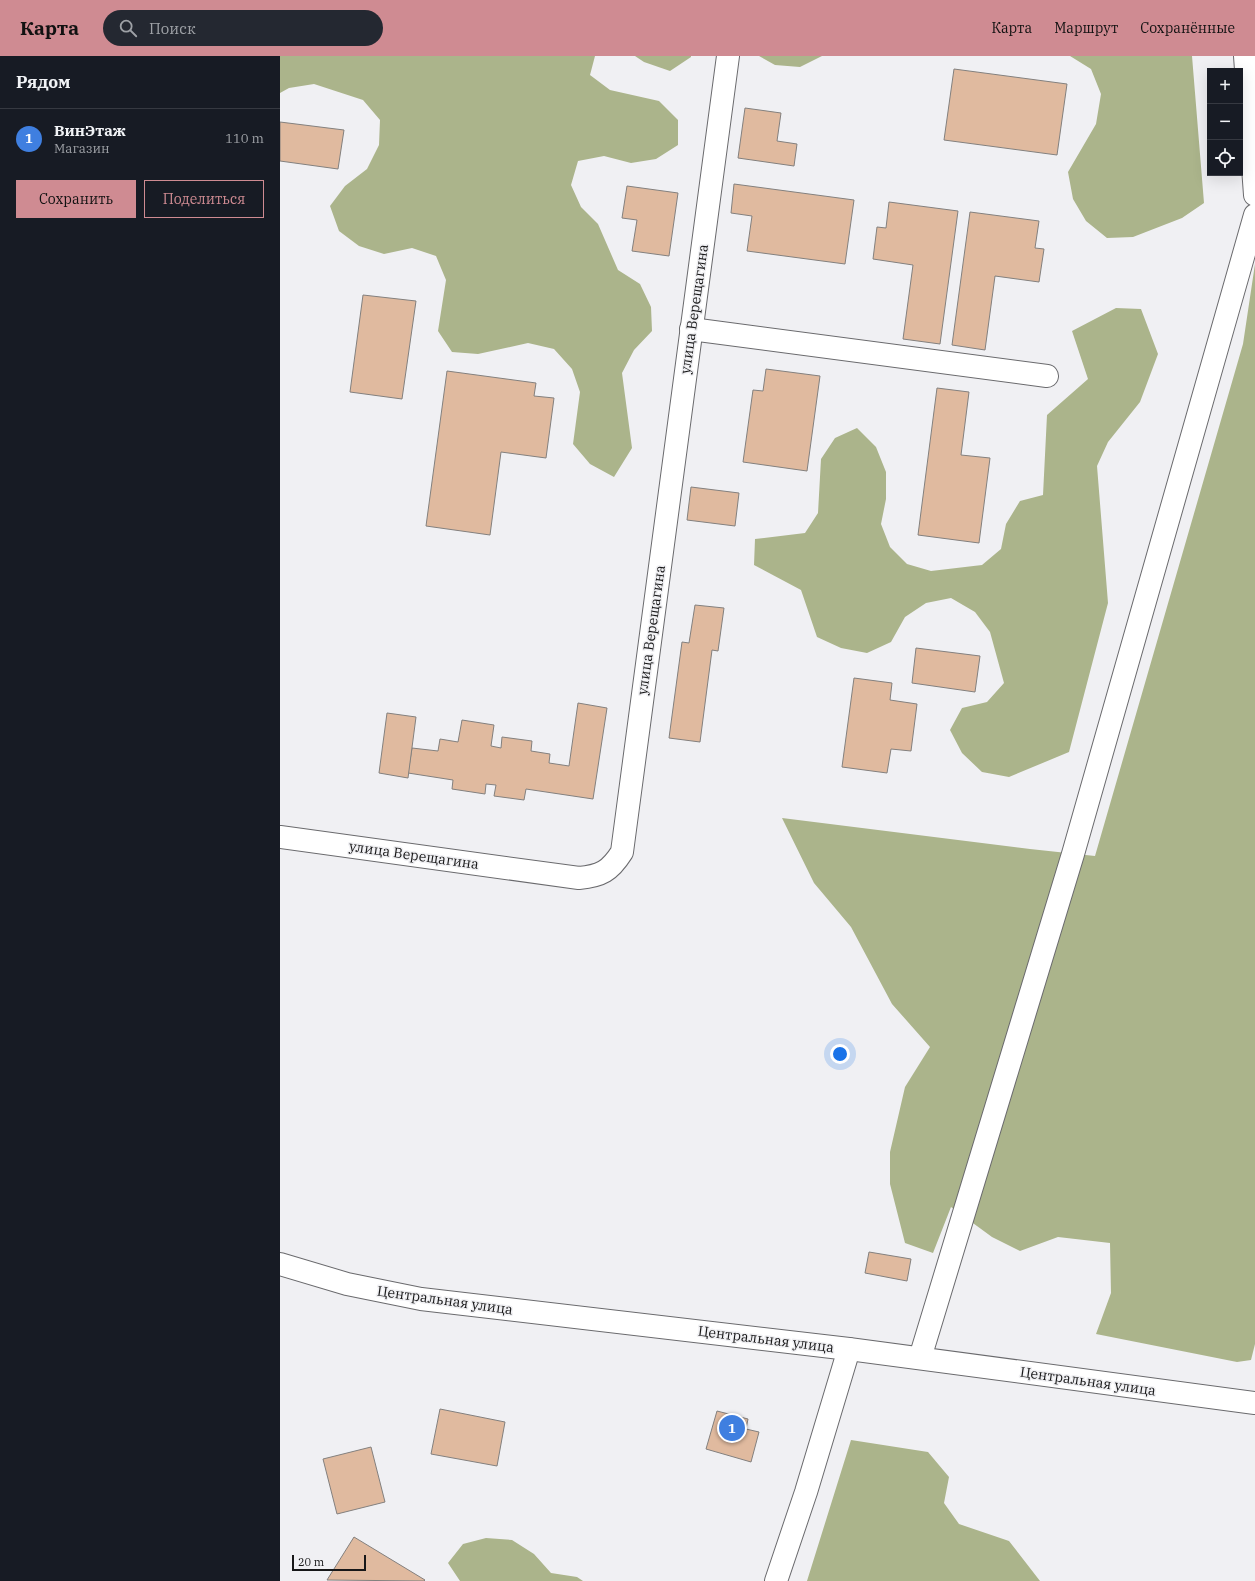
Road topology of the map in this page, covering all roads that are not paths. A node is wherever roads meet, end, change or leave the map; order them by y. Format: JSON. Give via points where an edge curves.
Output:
{"nodes":[{"id":1,"x":728,"y":56,"type":"edge"},
{"id":2,"x":1245,"y":56,"type":"edge"},
{"id":3,"x":1255,"y":195,"type":"edge"},
{"id":4,"x":1255,"y":215,"type":"edge"},
{"id":5,"x":691,"y":329,"type":"junction"},
{"id":6,"x":1047,"y":376,"type":"dead end"},
{"id":7,"x":280,"y":837,"type":"edge"},
{"id":8,"x":280,"y":1264,"type":"edge"},
{"id":9,"x":849,"y":1349,"type":"junction"},
{"id":10,"x":920,"y":1358,"type":"junction"},
{"id":11,"x":1255,"y":1403,"type":"edge"},
{"id":12,"x":776,"y":1581,"type":"edge"}],
"edges":[{"from":1,"to":5,"type":"street","name":"улица Верещагина"},
{"from":2,"to":3,"type":"street"},
{"from":4,"to":10,"type":"street","via":[[1073,854]]},
{"from":5,"to":6,"type":"street"},
{"from":5,"to":7,"type":"street","name":"улица Верещагина","via":[[622,852],[615,863],[605,872],[579,878]]},
{"from":8,"to":9,"type":"street","name":"Центральная улица","via":[[347,1284],[421,1299]]},
{"from":9,"to":10,"type":"street","name":"Центральная улица"},
{"from":9,"to":12,"type":"street"},
{"from":10,"to":11,"type":"street","name":"Центральная улица"}]}
